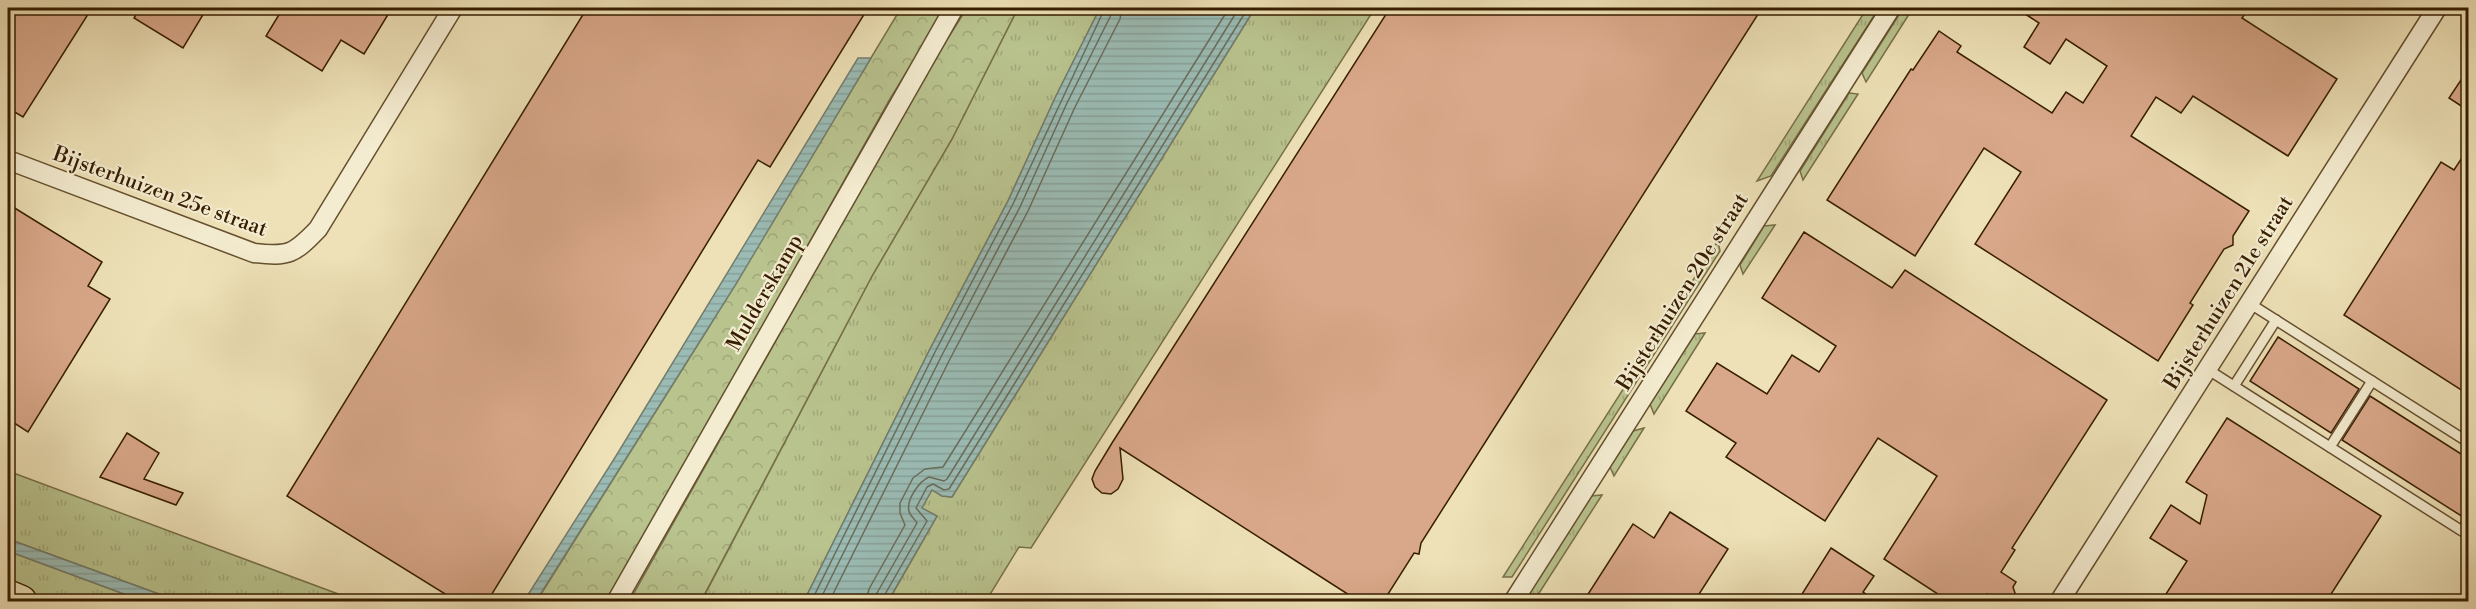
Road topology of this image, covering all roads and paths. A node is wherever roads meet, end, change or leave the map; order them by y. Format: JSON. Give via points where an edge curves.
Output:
{"nodes":[{"id":1,"x":453,"y":8,"type":"edge"},
{"id":2,"x":954,"y":8,"type":"edge"},
{"id":3,"x":1891,"y":8,"type":"edge"},
{"id":4,"x":2437,"y":8,"type":"edge"},
{"id":5,"x":8,"y":160,"type":"edge"},
{"id":6,"x":2249,"y":303,"type":"junction"},
{"id":7,"x":2276,"y":320,"type":"junction"},
{"id":8,"x":2207,"y":369,"type":"junction"},
{"id":9,"x":2372,"y":381,"type":"junction"},
{"id":10,"x":2235,"y":386,"type":"junction"},
{"id":11,"x":2469,"y":442,"type":"edge"},
{"id":12,"x":2330,"y":447,"type":"junction"},
{"id":13,"x":2469,"y":521,"type":"edge"},
{"id":14,"x":8,"y":597,"type":"edge"},
{"id":15,"x":20,"y":602,"type":"edge"},
{"id":16,"x":616,"y":602,"type":"edge"},
{"id":17,"x":1513,"y":602,"type":"edge"},
{"id":18,"x":2059,"y":602,"type":"edge"}],
"edges":[{"from":1,"to":5,"type":"street","name":"Bijsterhuizen 25e straat","via":[[318,229],[301,247],[278,256],[254,253]]},
{"from":2,"to":16,"type":"street","name":"Mulderskamp"},
{"from":3,"to":17,"type":"street","name":"Bijsterhuizen 20e straat"},
{"from":4,"to":6,"type":"street","name":"Bijsterhuizen 21e straat"},
{"from":6,"to":7,"type":"lane"},
{"from":6,"to":8,"type":"street","name":"Bijsterhuizen 21e straat"},
{"from":7,"to":9,"type":"lane"},
{"from":7,"to":10,"type":"lane"},
{"from":8,"to":10,"type":"lane"},
{"from":8,"to":18,"type":"street","name":"Bijsterhuizen 21e straat"},
{"from":9,"to":11,"type":"lane"},
{"from":9,"to":12,"type":"lane"},
{"from":10,"to":12,"type":"lane"},
{"from":12,"to":13,"type":"lane","via":[[2462,531]]},
{"from":14,"to":15,"type":"highway"}]}
